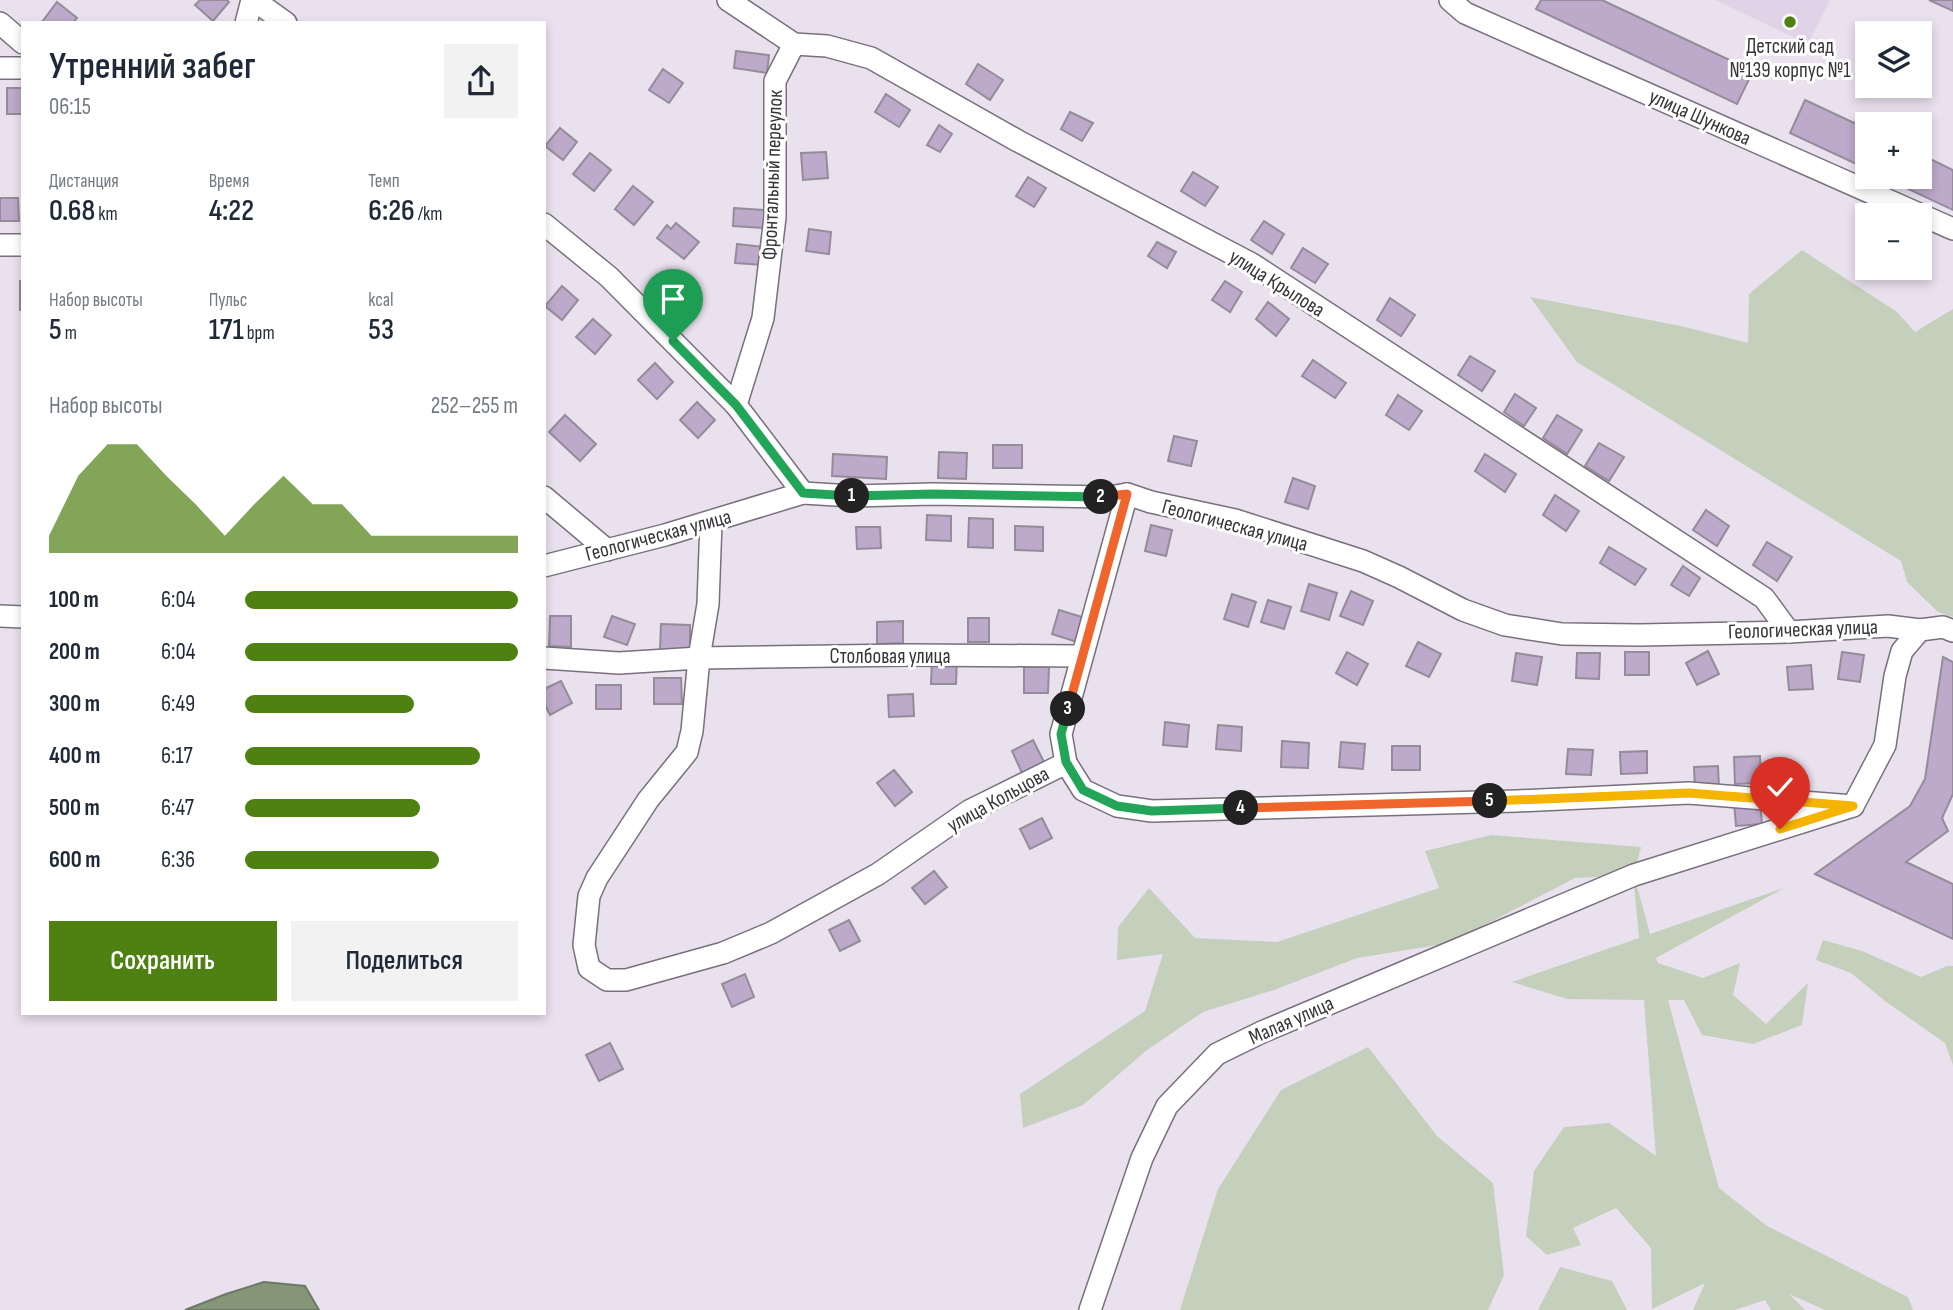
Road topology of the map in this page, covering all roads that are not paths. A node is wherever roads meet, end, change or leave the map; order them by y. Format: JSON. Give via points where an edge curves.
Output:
{"nodes":[{"id":1,"x":253,"y":0,"type":"edge"},
{"id":2,"x":728,"y":0,"type":"edge"},
{"id":3,"x":1450,"y":0,"type":"edge"},
{"id":4,"x":247,"y":21,"type":"edge"},
{"id":5,"x":283,"y":21,"type":"edge"},
{"id":6,"x":0,"y":23,"type":"edge"},
{"id":7,"x":21,"y":41,"type":"edge"},
{"id":8,"x":794,"y":44,"type":"junction"},
{"id":9,"x":0,"y":68,"type":"edge"},
{"id":10,"x":21,"y":68,"type":"edge"},
{"id":11,"x":546,"y":226,"type":"edge"},
{"id":12,"x":1953,"y":229,"type":"edge"},
{"id":13,"x":0,"y":245,"type":"edge"},
{"id":14,"x":21,"y":245,"type":"edge"},
{"id":15,"x":736,"y":405,"type":"junction"},
{"id":16,"x":803,"y":493,"type":"junction"},
{"id":17,"x":1127,"y":494,"type":"junction"},
{"id":18,"x":546,"y":499,"type":"edge"},
{"id":19,"x":710,"y":522,"type":"junction"},
{"id":20,"x":607,"y":550,"type":"junction"},
{"id":21,"x":546,"y":565,"type":"edge"},
{"id":22,"x":0,"y":616,"type":"edge"},
{"id":23,"x":21,"y":617,"type":"edge"},
{"id":24,"x":1920,"y":630,"type":"junction"},
{"id":25,"x":1953,"y":631,"type":"edge"},
{"id":26,"x":1789,"y":632,"type":"junction"},
{"id":27,"x":1081,"y":656,"type":"junction"},
{"id":28,"x":699,"y":658,"type":"junction"},
{"id":29,"x":546,"y":659,"type":"edge"},
{"id":30,"x":1066,"y":762,"type":"junction"},
{"id":31,"x":1853,"y":806,"type":"junction"},
{"id":32,"x":1090,"y":1310,"type":"edge"}],
"edges":[{"from":1,"to":4,"type":"street"},
{"from":1,"to":5,"type":"street"},
{"from":2,"to":8,"type":"street","name":"улица Крылова"},
{"from":3,"to":12,"type":"street","name":"улица Шункова","via":[[1465,13]]},
{"from":6,"to":7,"type":"street"},
{"from":8,"to":15,"type":"street","name":"Фронтальный переулок","via":[[775,81],[775,217],[765,305]]},
{"from":8,"to":26,"type":"street","name":"улица Крылова","via":[[827,46],[871,58],[1252,264],[1764,598]]},
{"from":9,"to":10,"type":"street"},
{"from":11,"to":15,"type":"street","via":[[609,277]]},
{"from":13,"to":14,"type":"street"},
{"from":15,"to":16,"type":"street"},
{"from":16,"to":17,"type":"street","name":"Геологическая улица"},
{"from":16,"to":19,"type":"street","name":"Геологическая улица"},
{"from":17,"to":26,"type":"street","name":"Геологическая улица","via":[[1235,520],[1363,561],[1463,610],[1505,625],[1562,634]]},
{"from":17,"to":27,"type":"street"},
{"from":18,"to":20,"type":"street"},
{"from":19,"to":20,"type":"street","name":"Геологическая улица"},
{"from":19,"to":28,"type":"street","via":[[708,604]]},
{"from":20,"to":21,"type":"street","name":"Геологическая улица"},
{"from":22,"to":23,"type":"street"},
{"from":24,"to":25,"type":"street","name":"Геологическая улица","via":[[1943,627]]},
{"from":24,"to":26,"type":"street","name":"Геологическая улица","via":[[1888,626]]},
{"from":24,"to":31,"type":"street","via":[[1902,651],[1885,746]]},
{"from":27,"to":28,"type":"street","name":"Столбовая улица"},
{"from":27,"to":30,"type":"street","via":[[1061,734]]},
{"from":28,"to":29,"type":"street","name":"Столбовая улица","via":[[620,663]]},
{"from":28,"to":30,"type":"street","name":"улица Кольцова","via":[[687,752],[648,800],[589,896],[584,945],[589,968],[607,980],[626,981],[723,953],[771,933],[878,874],[969,811]]},
{"from":30,"to":31,"type":"street","name":"улица Кольцова","via":[[1083,790],[1117,806],[1152,811],[1689,793]]},
{"from":31,"to":32,"type":"street","name":"Малая улица","via":[[1634,875],[1217,1054],[1167,1106],[1142,1158]]}]}
